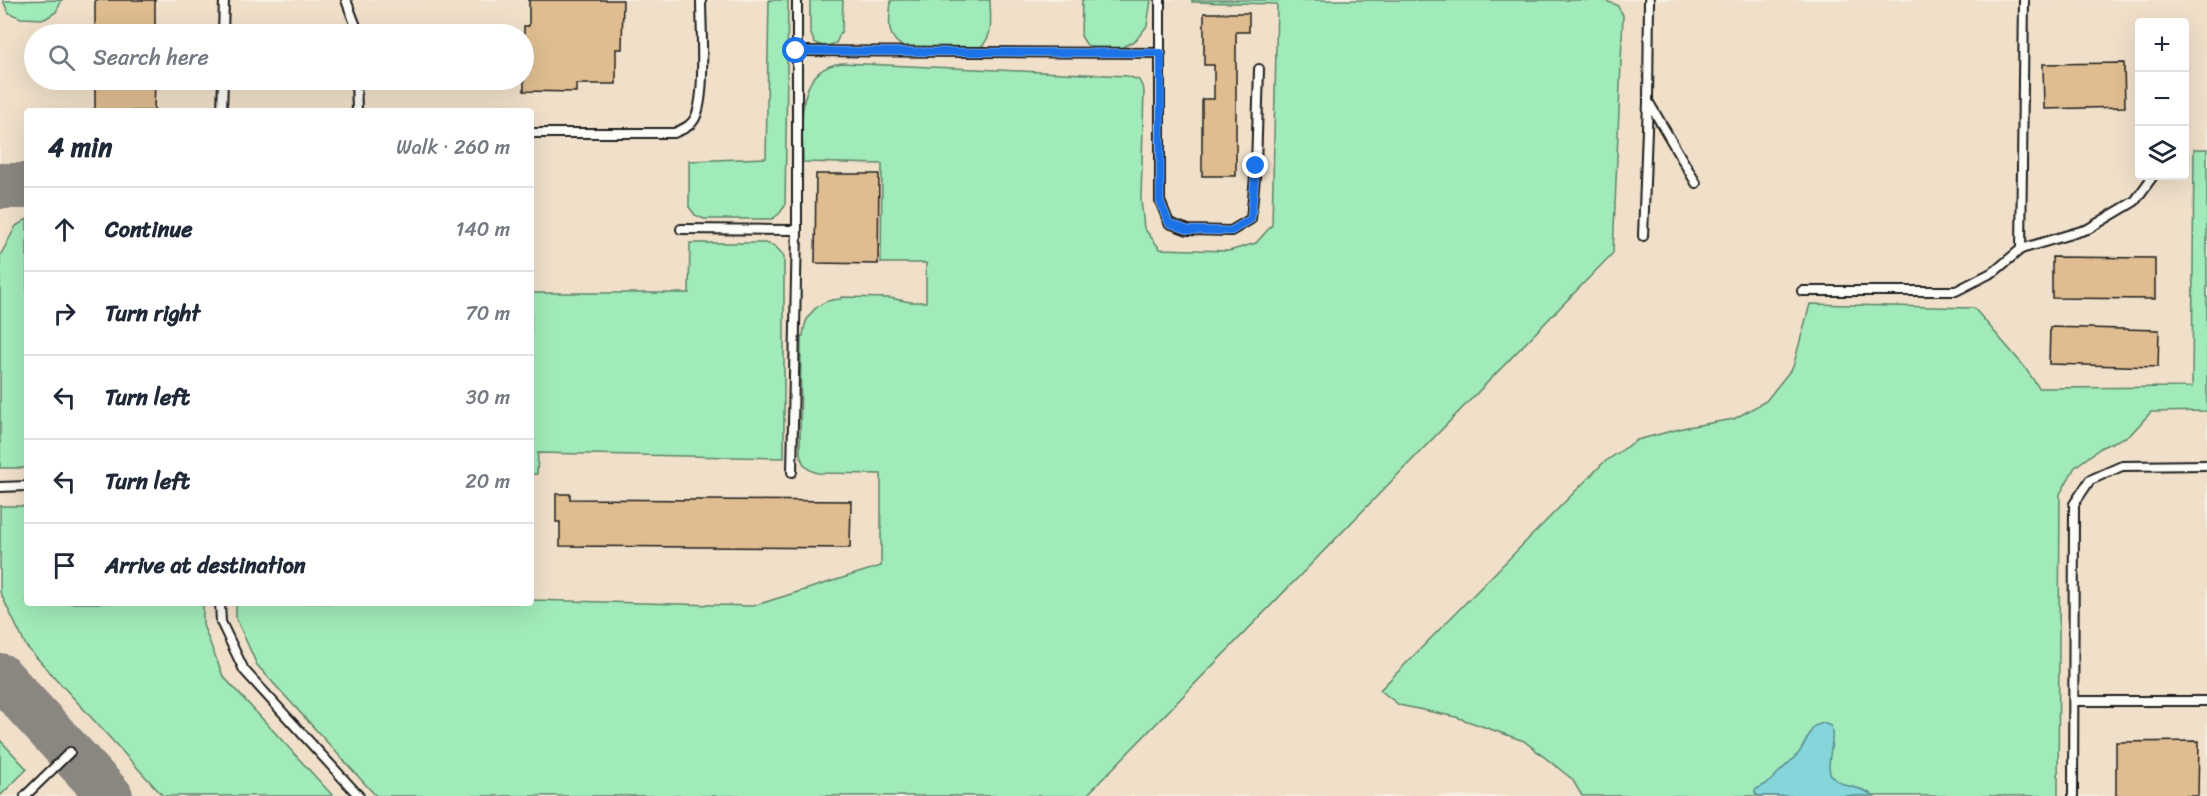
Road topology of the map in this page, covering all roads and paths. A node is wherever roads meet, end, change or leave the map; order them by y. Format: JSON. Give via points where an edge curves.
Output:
{"nodes":[{"id":1,"x":224,"y":0,"type":"edge"},
{"id":2,"x":346,"y":0,"type":"edge"},
{"id":3,"x":701,"y":0,"type":"edge"},
{"id":4,"x":797,"y":0,"type":"edge"},
{"id":5,"x":1161,"y":0,"type":"edge"},
{"id":6,"x":1649,"y":0,"type":"edge"},
{"id":7,"x":2024,"y":0,"type":"edge"},
{"id":8,"x":223,"y":24,"type":"edge"},
{"id":9,"x":355,"y":24,"type":"edge"},
{"id":10,"x":796,"y":51,"type":"junction"},
{"id":11,"x":1161,"y":53,"type":"junction"},
{"id":12,"x":1259,"y":69,"type":"dead end"},
{"id":13,"x":223,"y":90,"type":"edge"},
{"id":14,"x":356,"y":90,"type":"edge"},
{"id":15,"x":1648,"y":101,"type":"junction"},
{"id":16,"x":222,"y":108,"type":"edge"},
{"id":17,"x":357,"y":108,"type":"edge"},
{"id":18,"x":534,"y":133,"type":"edge"},
{"id":19,"x":2150,"y":180,"type":"edge"},
{"id":20,"x":1696,"y":183,"type":"dead end"},
{"id":21,"x":681,"y":229,"type":"dead end"},
{"id":22,"x":797,"y":230,"type":"junction"},
{"id":23,"x":1643,"y":236,"type":"dead end"},
{"id":24,"x":2021,"y":249,"type":"junction"},
{"id":25,"x":1802,"y":291,"type":"dead end"},
{"id":26,"x":2207,"y":465,"type":"edge"},
{"id":27,"x":792,"y":472,"type":"dead end"},
{"id":28,"x":24,"y":486,"type":"edge"},
{"id":29,"x":0,"y":487,"type":"edge"},
{"id":30,"x":220,"y":606,"type":"edge"},
{"id":31,"x":2074,"y":701,"type":"junction"},
{"id":32,"x":2207,"y":701,"type":"edge"},
{"id":33,"x":70,"y":752,"type":"dead end"},
{"id":34,"x":25,"y":796,"type":"edge"},
{"id":35,"x":359,"y":796,"type":"edge"},
{"id":36,"x":2073,"y":796,"type":"edge"}],
"edges":[{"from":1,"to":8,"type":"lane"},
{"from":2,"to":9,"type":"lane"},
{"from":3,"to":18,"type":"lane","via":[[700,100],[695,118],[687,128],[675,133]]},
{"from":4,"to":10,"type":"lane"},
{"from":5,"to":11,"type":"lane"},
{"from":6,"to":15,"type":"lane"},
{"from":7,"to":24,"type":"lane"},
{"from":10,"to":11,"type":"lane"},
{"from":10,"to":22,"type":"lane"},
{"from":11,"to":12,"type":"lane","via":[[1160,201],[1169,223],[1188,230],[1231,231],[1251,219]]},
{"from":13,"to":16,"type":"lane"},
{"from":14,"to":17,"type":"lane"},
{"from":15,"to":20,"type":"lane"},
{"from":15,"to":23,"type":"lane"},
{"from":19,"to":24,"type":"lane","via":[[2135,201],[2088,230]]},
{"from":21,"to":22,"type":"lane"},
{"from":22,"to":27,"type":"lane"},
{"from":24,"to":25,"type":"lane","via":[[1995,271],[1956,291]]},
{"from":26,"to":31,"type":"lane","via":[[2122,466],[2090,480],[2074,504]]},
{"from":28,"to":29,"type":"lane"},
{"from":30,"to":35,"type":"lane","via":[[221,622],[244,670]]},
{"from":31,"to":32,"type":"lane"},
{"from":31,"to":36,"type":"lane"},
{"from":33,"to":34,"type":"lane"}]}
